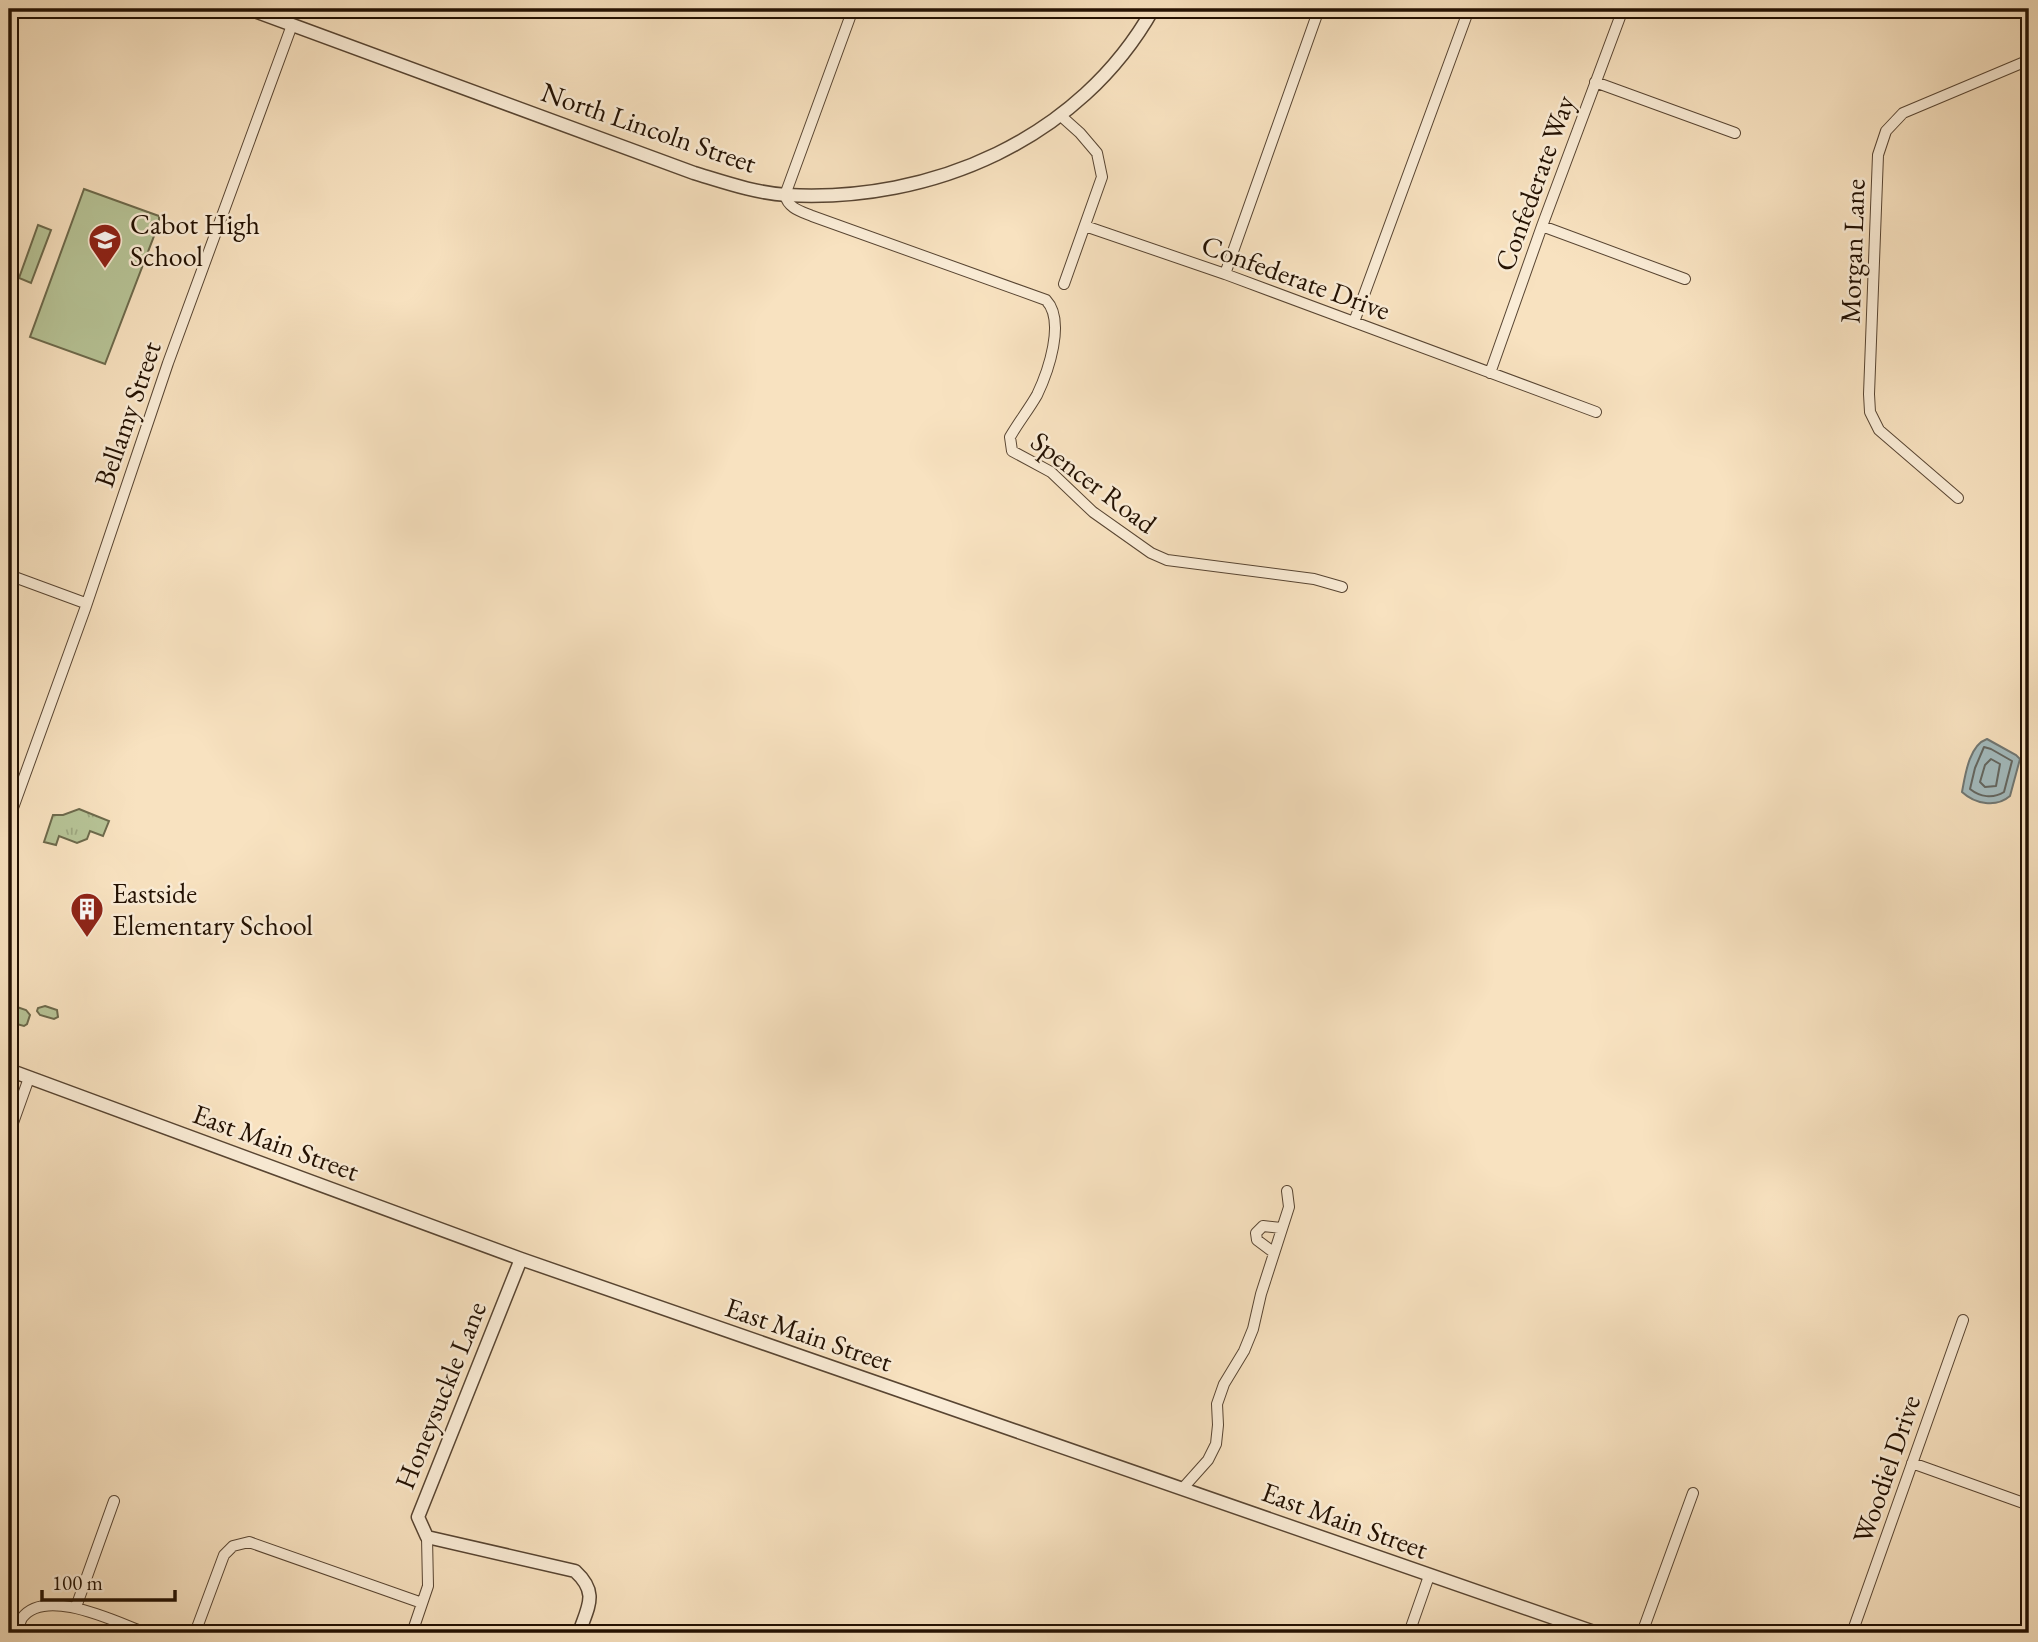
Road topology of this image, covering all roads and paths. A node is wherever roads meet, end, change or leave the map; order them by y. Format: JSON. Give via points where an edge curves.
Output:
{"nodes":[{"id":1,"x":252,"y":9,"type":"edge"},
{"id":2,"x":853,"y":9,"type":"edge"},
{"id":3,"x":1153,"y":9,"type":"edge"},
{"id":4,"x":1319,"y":9,"type":"edge"},
{"id":5,"x":1469,"y":9,"type":"edge"},
{"id":6,"x":1623,"y":9,"type":"edge"},
{"id":7,"x":292,"y":25,"type":"junction"},
{"id":8,"x":2029,"y":60,"type":"edge"},
{"id":9,"x":1595,"y":82,"type":"junction"},
{"id":10,"x":1061,"y":116,"type":"junction"},
{"id":11,"x":1735,"y":133,"type":"dead end"},
{"id":12,"x":785,"y":195,"type":"junction"},
{"id":13,"x":1085,"y":226,"type":"junction"},
{"id":14,"x":1542,"y":226,"type":"junction"},
{"id":15,"x":1225,"y":274,"type":"junction"},
{"id":16,"x":1685,"y":279,"type":"dead end"},
{"id":17,"x":1064,"y":284,"type":"dead end"},
{"id":18,"x":1354,"y":322,"type":"junction"},
{"id":19,"x":1490,"y":373,"type":"junction"},
{"id":20,"x":1596,"y":412,"type":"dead end"},
{"id":21,"x":1958,"y":498,"type":"dead end"},
{"id":22,"x":9,"y":575,"type":"edge"},
{"id":23,"x":1342,"y":587,"type":"dead end"},
{"id":24,"x":85,"y":603,"type":"junction"},
{"id":25,"x":9,"y":819,"type":"edge"},
{"id":26,"x":9,"y":1070,"type":"edge"},
{"id":27,"x":29,"y":1078,"type":"junction"},
{"id":28,"x":9,"y":1133,"type":"edge"},
{"id":29,"x":1287,"y":1191,"type":"dead end"},
{"id":30,"x":1281,"y":1228,"type":"junction"},
{"id":31,"x":1273,"y":1252,"type":"junction"},
{"id":32,"x":521,"y":1259,"type":"junction"},
{"id":33,"x":1963,"y":1320,"type":"dead end"},
{"id":34,"x":1912,"y":1463,"type":"junction"},
{"id":35,"x":1183,"y":1488,"type":"junction"},
{"id":36,"x":1693,"y":1493,"type":"dead end"},
{"id":37,"x":114,"y":1501,"type":"dead end"},
{"id":38,"x":2029,"y":1505,"type":"edge"},
{"id":39,"x":427,"y":1537,"type":"junction"},
{"id":40,"x":1429,"y":1576,"type":"junction"},
{"id":41,"x":422,"y":1603,"type":"junction"},
{"id":42,"x":76,"y":1607,"type":"junction"},
{"id":43,"x":16,"y":1633,"type":"edge"},
{"id":44,"x":146,"y":1633,"type":"edge"},
{"id":45,"x":195,"y":1633,"type":"edge"},
{"id":46,"x":412,"y":1633,"type":"edge"},
{"id":47,"x":579,"y":1633,"type":"edge"},
{"id":48,"x":1409,"y":1633,"type":"edge"},
{"id":49,"x":1597,"y":1633,"type":"edge"},
{"id":50,"x":1642,"y":1633,"type":"edge"},
{"id":51,"x":1852,"y":1633,"type":"edge"}],
"edges":[{"from":1,"to":7,"type":"street","name":"North Lincoln Street"},
{"from":2,"to":12,"type":"street"},
{"from":3,"to":10,"type":"street","name":"North Lincoln Street","via":[[1126,50]]},
{"from":4,"to":15,"type":"street"},
{"from":5,"to":18,"type":"street"},
{"from":6,"to":9,"type":"street","name":"Confederate Way"},
{"from":7,"to":12,"type":"street","name":"North Lincoln Street","via":[[694,173]]},
{"from":7,"to":24,"type":"street","name":"Bellamy Street"},
{"from":8,"to":21,"type":"street","name":"Morgan Lane","via":[[1903,113],[1886,131],[1878,155],[1870,411],[1879,430]]},
{"from":9,"to":11,"type":"street"},
{"from":9,"to":14,"type":"street","name":"Confederate Way"},
{"from":10,"to":12,"type":"street","name":"North Lincoln Street","via":[[988,159],[925,182],[872,193]]},
{"from":10,"to":13,"type":"street","via":[[1097,153],[1101,165],[1102,177]]},
{"from":12,"to":23,"type":"street","name":"Spencer Road","via":[[793,208],[812,216],[1046,300],[1056,325],[1049,362],[1036,396],[1010,437],[1012,451],[1051,472],[1093,512],[1151,553],[1181,564],[1300,577]]},
{"from":13,"to":15,"type":"street","name":"Confederate Drive"},
{"from":13,"to":17,"type":"street"},
{"from":14,"to":16,"type":"street"},
{"from":14,"to":19,"type":"street","name":"Confederate Way"},
{"from":15,"to":18,"type":"street","name":"Confederate Drive"},
{"from":18,"to":19,"type":"street","name":"Confederate Drive"},
{"from":19,"to":20,"type":"street","name":"Confederate Drive"},
{"from":22,"to":24,"type":"street"},
{"from":24,"to":25,"type":"street","name":"Bellamy Street"},
{"from":26,"to":27,"type":"street","name":"East Main Street"},
{"from":27,"to":28,"type":"street"},
{"from":27,"to":32,"type":"street","name":"East Main Street"},
{"from":29,"to":30,"type":"street","via":[[1289,1208]]},
{"from":30,"to":31,"type":"street"},
{"from":30,"to":31,"type":"street","via":[[1263,1226],[1256,1233],[1257,1240]]},
{"from":31,"to":35,"type":"street","via":[[1253,1329],[1217,1405],[1216,1444]]},
{"from":32,"to":35,"type":"street","name":"East Main Street"},
{"from":32,"to":39,"type":"street","name":"Honeysuckle Lane","via":[[418,1517]]},
{"from":33,"to":34,"type":"street","name":"Woodiel Drive"},
{"from":34,"to":38,"type":"street"},
{"from":34,"to":51,"type":"street","name":"Woodiel Drive"},
{"from":35,"to":40,"type":"street","name":"East Main Street"},
{"from":36,"to":50,"type":"street"},
{"from":37,"to":42,"type":"street"},
{"from":39,"to":41,"type":"street","via":[[428,1586]]},
{"from":39,"to":47,"type":"street","via":[[575,1571],[586,1581],[591,1596]]},
{"from":40,"to":48,"type":"street"},
{"from":40,"to":49,"type":"street","name":"East Main Street"},
{"from":41,"to":45,"type":"street","via":[[249,1542],[233,1546],[224,1555]]},
{"from":41,"to":46,"type":"street"},
{"from":42,"to":43,"type":"street","via":[[53,1604],[35,1609],[23,1617]]},
{"from":42,"to":44,"type":"street"}]}
